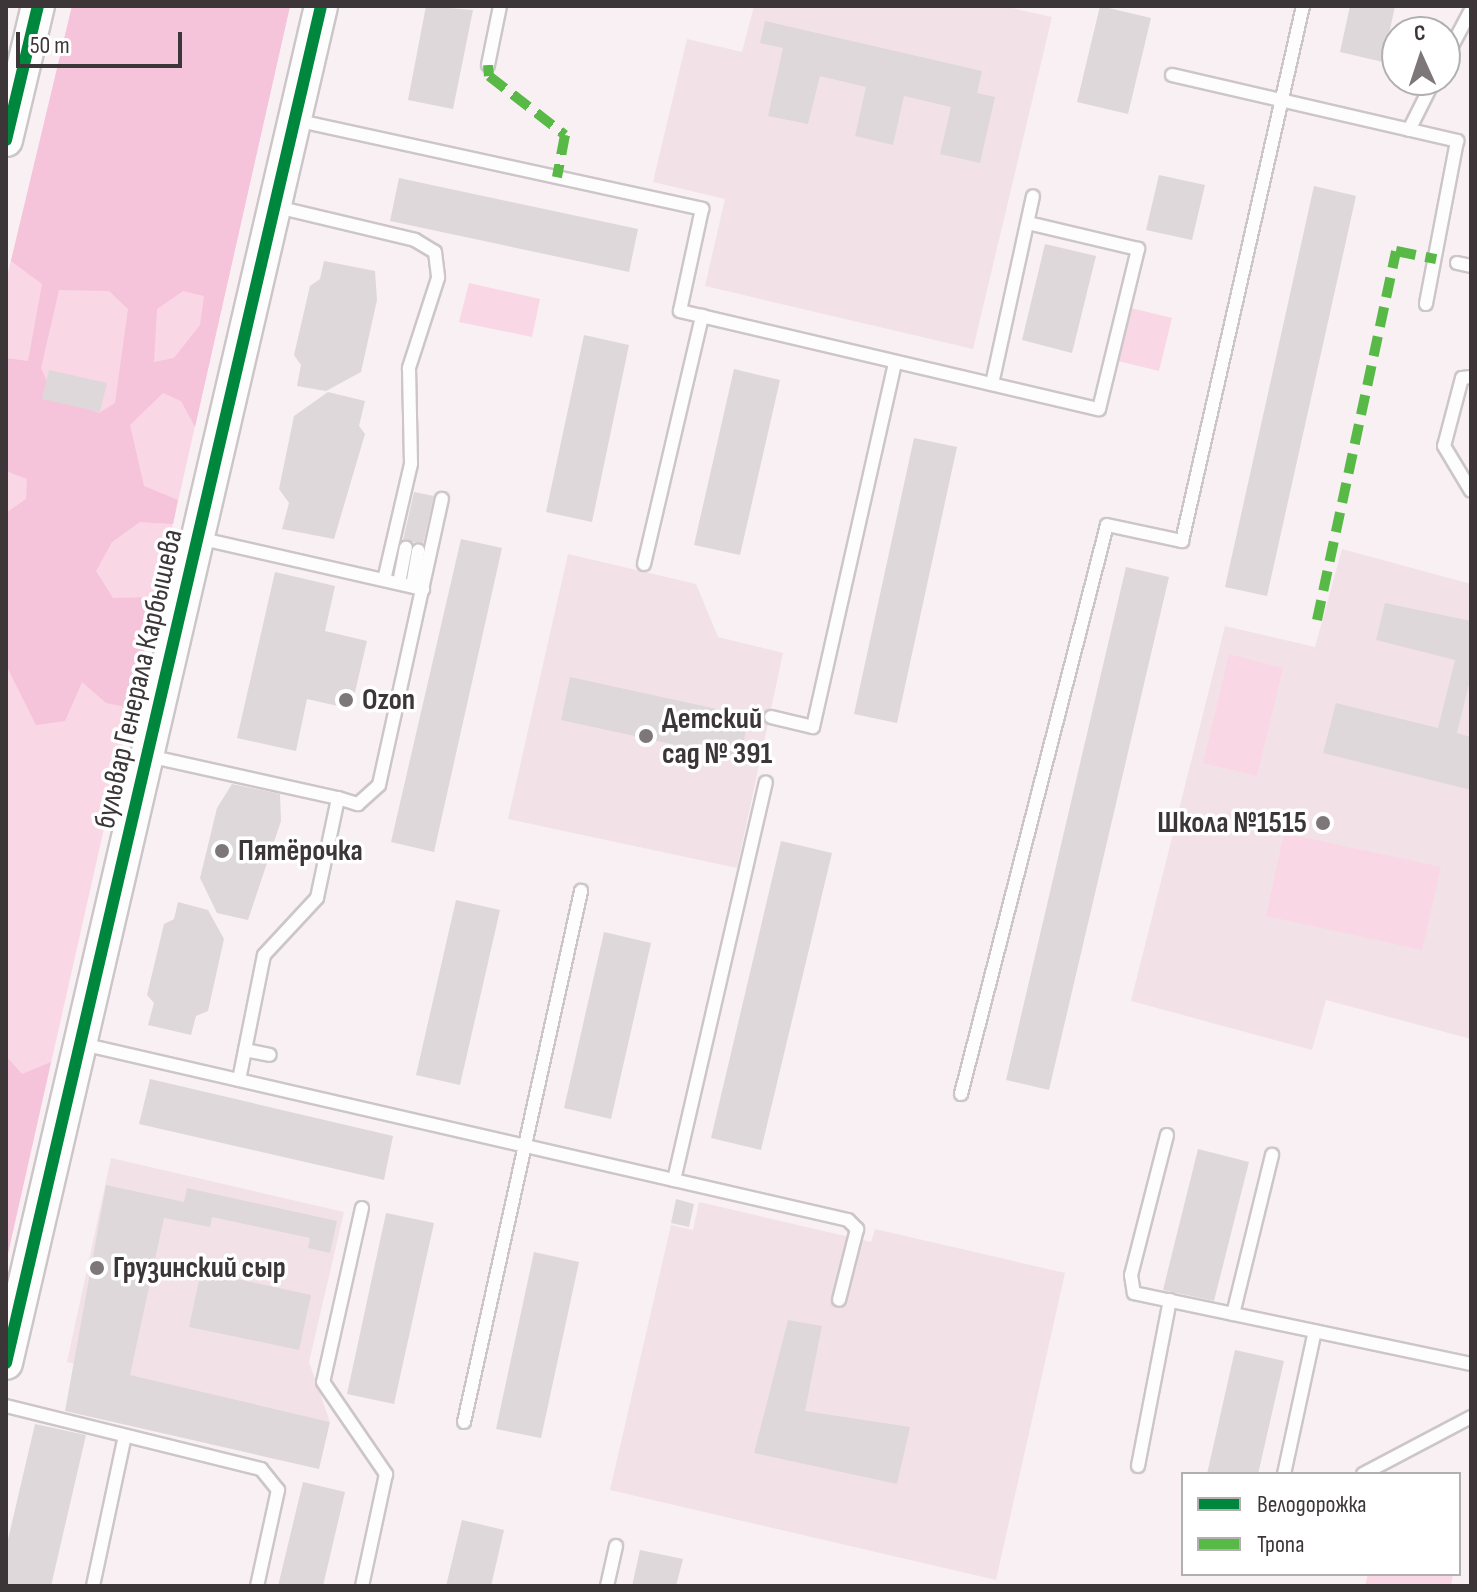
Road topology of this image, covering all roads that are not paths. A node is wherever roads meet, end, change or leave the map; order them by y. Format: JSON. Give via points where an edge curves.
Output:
{"nodes":[{"id":1,"x":38,"y":6,"type":"edge"},
{"id":2,"x":321,"y":6,"type":"edge"},
{"id":3,"x":500,"y":6,"type":"edge"},
{"id":4,"x":1303,"y":6,"type":"edge"},
{"id":5,"x":1471,"y":10,"type":"edge"},
{"id":6,"x":1461,"y":29,"type":"edge"},
{"id":7,"x":488,"y":65,"type":"dead end"},
{"id":8,"x":1172,"y":75,"type":"dead end"},
{"id":9,"x":1426,"y":96,"type":"edge"},
{"id":10,"x":1282,"y":103,"type":"junction"},
{"id":11,"x":295,"y":120,"type":"junction"},
{"id":12,"x":1409,"y":130,"type":"junction"},
{"id":13,"x":6,"y":140,"type":"edge"},
{"id":14,"x":1457,"y":141,"type":"junction"},
{"id":15,"x":1471,"y":144,"type":"edge"},
{"id":16,"x":1033,"y":196,"type":"dead end"},
{"id":17,"x":275,"y":207,"type":"junction"},
{"id":18,"x":1028,"y":223,"type":"junction"},
{"id":19,"x":1457,"y":263,"type":"dead end"},
{"id":20,"x":1471,"y":266,"type":"edge"},
{"id":21,"x":1426,"y":304,"type":"dead end"},
{"id":22,"x":702,"y":316,"type":"junction"},
{"id":23,"x":895,"y":362,"type":"junction"},
{"id":24,"x":1471,"y":377,"type":"edge"},
{"id":25,"x":992,"y":384,"type":"junction"},
{"id":26,"x":1471,"y":491,"type":"edge"},
{"id":27,"x":442,"y":499,"type":"dead end"},
{"id":28,"x":198,"y":538,"type":"junction"},
{"id":29,"x":412,"y":550,"type":"dead end"},
{"id":30,"x":644,"y":564,"type":"dead end"},
{"id":31,"x":384,"y":580,"type":"junction"},
{"id":32,"x":411,"y":586,"type":"junction"},
{"id":33,"x":771,"y":717,"type":"dead end"},
{"id":34,"x":148,"y":756,"type":"junction"},
{"id":35,"x":766,"y":783,"type":"dead end"},
{"id":36,"x":338,"y":798,"type":"junction"},
{"id":37,"x":581,"y":891,"type":"dead end"},
{"id":38,"x":82,"y":1044,"type":"junction"},
{"id":39,"x":245,"y":1050,"type":"junction"},
{"id":40,"x":270,"y":1055,"type":"dead end"},
{"id":41,"x":239,"y":1080,"type":"junction"},
{"id":42,"x":961,"y":1094,"type":"dead end"},
{"id":43,"x":1167,"y":1135,"type":"dead end"},
{"id":44,"x":527,"y":1146,"type":"junction"},
{"id":45,"x":1272,"y":1155,"type":"dead end"},
{"id":46,"x":674,"y":1180,"type":"junction"},
{"id":47,"x":362,"y":1208,"type":"dead end"},
{"id":48,"x":839,"y":1300,"type":"dead end"},
{"id":49,"x":1170,"y":1300,"type":"junction"},
{"id":50,"x":1233,"y":1314,"type":"junction"},
{"id":51,"x":1315,"y":1331,"type":"junction"},
{"id":52,"x":6,"y":1363,"type":"edge"},
{"id":53,"x":1471,"y":1364,"type":"edge"},
{"id":54,"x":6,"y":1406,"type":"edge"},
{"id":55,"x":1471,"y":1417,"type":"edge"},
{"id":56,"x":464,"y":1422,"type":"dead end"},
{"id":57,"x":125,"y":1436,"type":"junction"},
{"id":58,"x":1138,"y":1466,"type":"dead end"},
{"id":59,"x":1284,"y":1472,"type":"edge"},
{"id":60,"x":1367,"y":1472,"type":"edge"},
{"id":61,"x":616,"y":1546,"type":"dead end"},
{"id":62,"x":93,"y":1586,"type":"edge"},
{"id":63,"x":257,"y":1586,"type":"edge"},
{"id":64,"x":362,"y":1586,"type":"edge"},
{"id":65,"x":607,"y":1586,"type":"edge"}],
"edges":[{"from":1,"to":13,"type":"street"},
{"from":2,"to":11,"type":"street","name":"бульвар Генерала Карбышева"},
{"from":3,"to":7,"type":"lane"},
{"from":4,"to":10,"type":"lane"},
{"from":5,"to":6,"type":"lane"},
{"from":8,"to":10,"type":"lane"},
{"from":9,"to":12,"type":"lane"},
{"from":10,"to":12,"type":"lane"},
{"from":10,"to":42,"type":"lane","via":[[1182,541],[1107,525]]},
{"from":11,"to":17,"type":"street","name":"бульвар Генерала Карбышева"},
{"from":11,"to":22,"type":"lane","via":[[702,209],[680,311]]},
{"from":12,"to":14,"type":"lane"},
{"from":14,"to":15,"type":"lane"},
{"from":14,"to":21,"type":"lane"},
{"from":16,"to":18,"type":"lane"},
{"from":17,"to":28,"type":"street","name":"бульвар Генерала Карбышева"},
{"from":17,"to":31,"type":"lane","via":[[415,240],[435,252],[438,278],[409,368],[411,464]]},
{"from":18,"to":25,"type":"lane"},
{"from":18,"to":25,"type":"lane","via":[[1138,249],[1099,409]]},
{"from":19,"to":20,"type":"lane"},
{"from":22,"to":23,"type":"lane"},
{"from":22,"to":30,"type":"lane"},
{"from":23,"to":25,"type":"lane"},
{"from":23,"to":33,"type":"lane","via":[[813,727]]},
{"from":24,"to":26,"type":"lane","via":[[1462,378],[1444,446]]},
{"from":27,"to":32,"type":"lane"},
{"from":28,"to":31,"type":"lane"},
{"from":28,"to":34,"type":"street","name":"бульвар Генерала Карбышева"},
{"from":29,"to":32,"type":"lane"},
{"from":31,"to":32,"type":"lane"},
{"from":32,"to":36,"type":"lane","via":[[379,785],[358,804]]},
{"from":34,"to":36,"type":"lane"},
{"from":34,"to":38,"type":"street","name":"бульвар Генерала Карбышева"},
{"from":35,"to":46,"type":"lane"},
{"from":36,"to":39,"type":"lane","via":[[317,898],[264,955]]},
{"from":37,"to":44,"type":"lane"},
{"from":38,"to":41,"type":"lane"},
{"from":38,"to":52,"type":"street","name":"бульвар Генерала Карбышева"},
{"from":39,"to":40,"type":"lane"},
{"from":39,"to":41,"type":"lane"},
{"from":41,"to":44,"type":"lane"},
{"from":43,"to":49,"type":"lane","via":[[1131,1275],[1134,1293]]},
{"from":44,"to":46,"type":"lane"},
{"from":44,"to":56,"type":"lane"},
{"from":45,"to":50,"type":"lane"},
{"from":46,"to":48,"type":"lane","via":[[848,1220],[857,1229]]},
{"from":47,"to":64,"type":"lane","via":[[323,1382],[386,1474]]},
{"from":49,"to":50,"type":"lane"},
{"from":49,"to":58,"type":"lane"},
{"from":50,"to":51,"type":"lane"},
{"from":51,"to":53,"type":"lane"},
{"from":51,"to":59,"type":"lane"},
{"from":54,"to":57,"type":"lane"},
{"from":55,"to":60,"type":"lane"},
{"from":57,"to":62,"type":"lane"},
{"from":57,"to":63,"type":"lane","via":[[272,1478],[278,1490]]},
{"from":61,"to":65,"type":"lane"}]}
